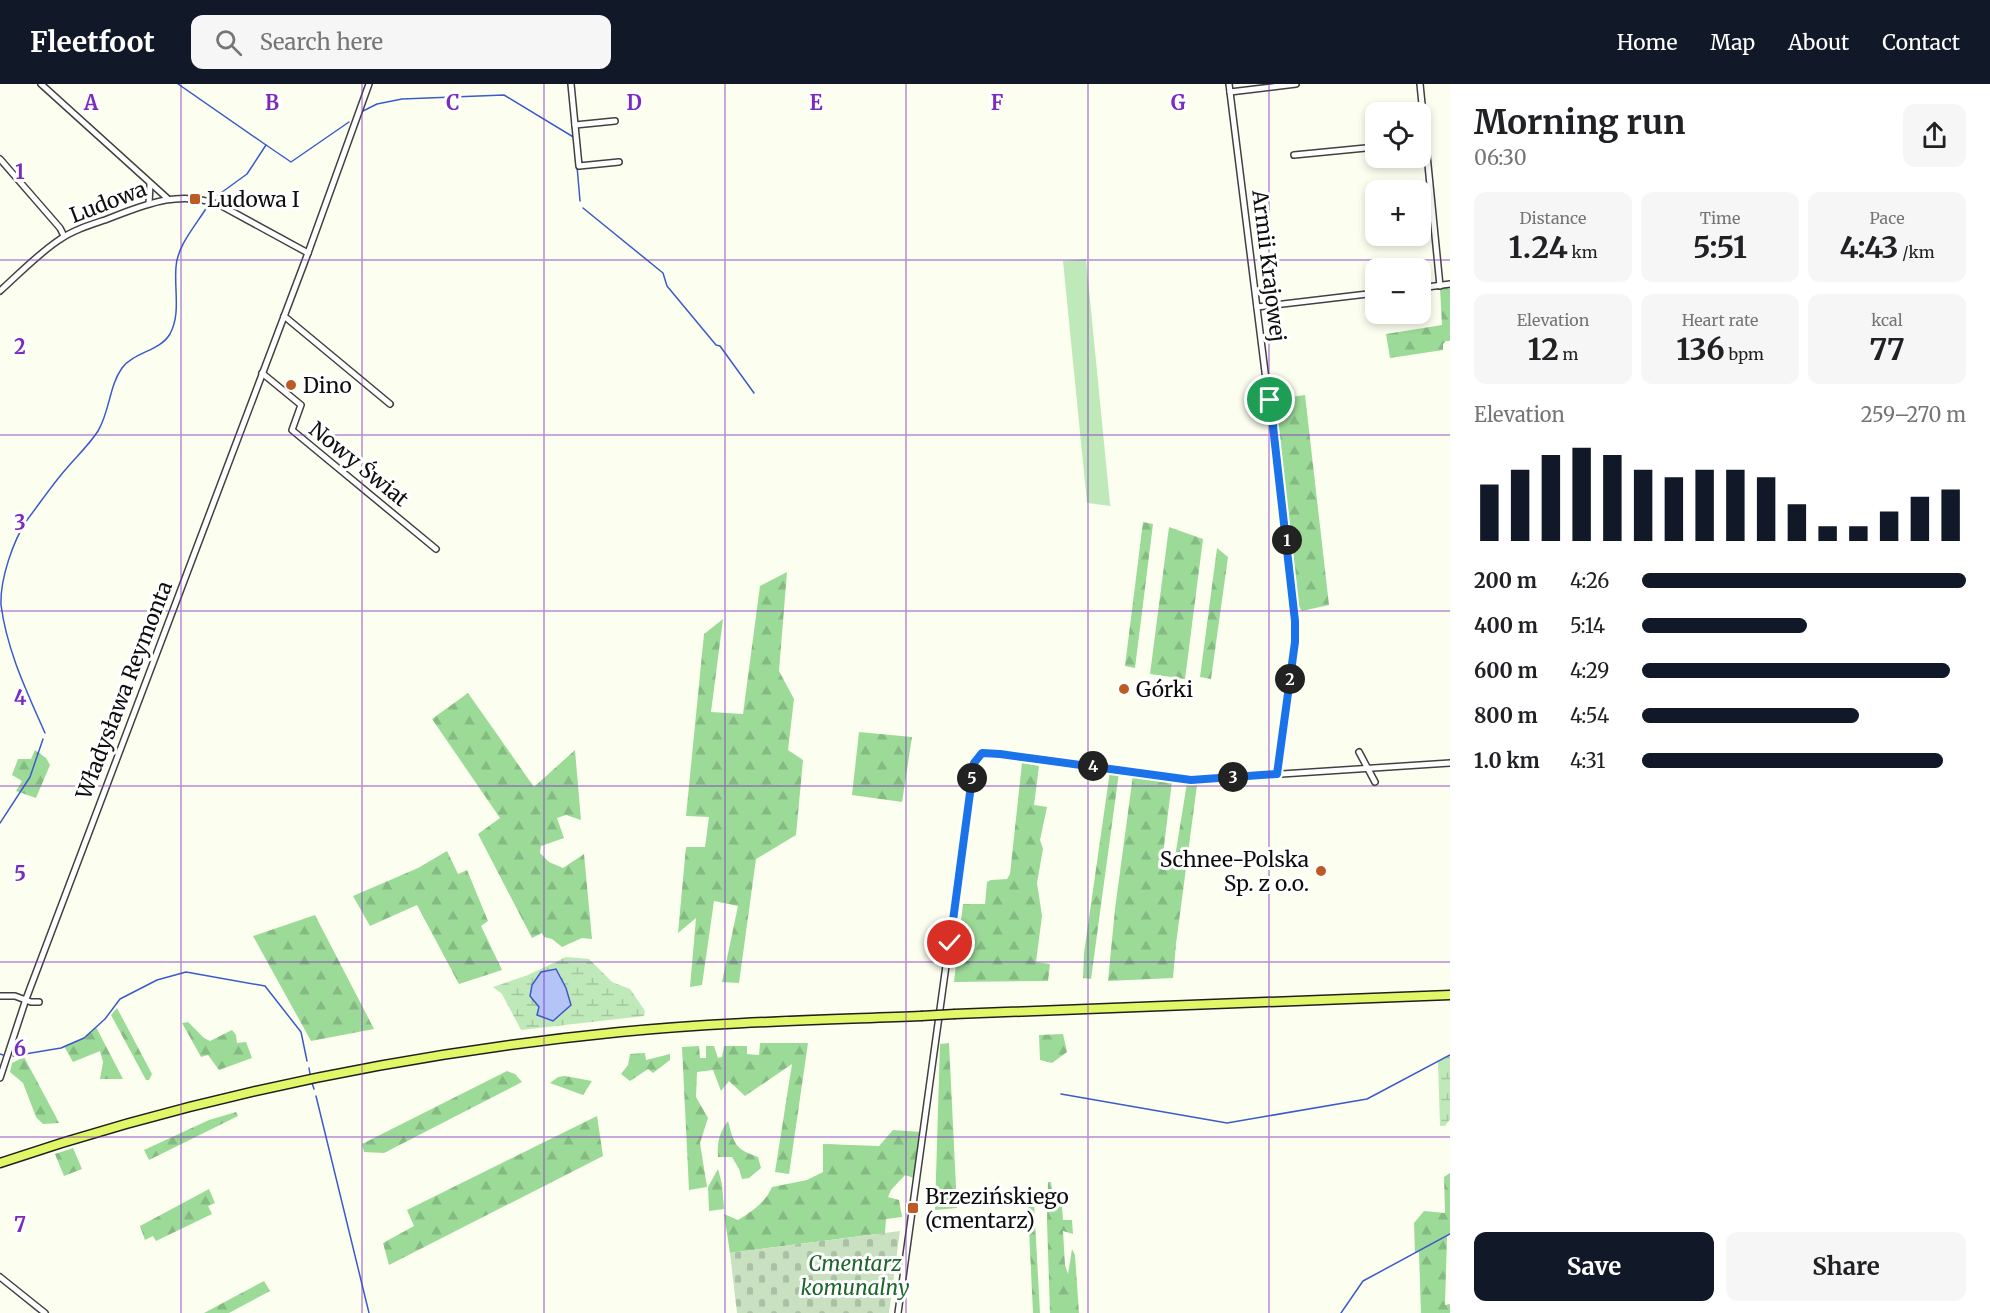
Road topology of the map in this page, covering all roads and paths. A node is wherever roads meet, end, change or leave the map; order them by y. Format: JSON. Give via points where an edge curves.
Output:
{"nodes":[{"id":1,"x":42,"y":84,"type":"edge"},
{"id":2,"x":369,"y":84,"type":"edge"},
{"id":3,"x":571,"y":84,"type":"edge"},
{"id":4,"x":1229,"y":84,"type":"edge"},
{"id":5,"x":1296,"y":84,"type":"edge"},
{"id":6,"x":1420,"y":84,"type":"edge"},
{"id":7,"x":1230,"y":92,"type":"junction"},
{"id":8,"x":1421,"y":102,"type":"edge"},
{"id":9,"x":615,"y":121,"type":"dead end"},
{"id":10,"x":575,"y":125,"type":"junction"},
{"id":11,"x":1365,"y":148,"type":"edge"},
{"id":12,"x":1294,"y":155,"type":"dead end"},
{"id":13,"x":0,"y":159,"type":"edge"},
{"id":14,"x":619,"y":162,"type":"dead end"},
{"id":15,"x":1426,"y":168,"type":"edge"},
{"id":16,"x":150,"y":183,"type":"junction"},
{"id":17,"x":167,"y":198,"type":"junction"},
{"id":18,"x":149,"y":203,"type":"junction"},
{"id":19,"x":64,"y":236,"type":"junction"},
{"id":20,"x":308,"y":253,"type":"junction"},
{"id":21,"x":1450,"y":284,"type":"edge"},
{"id":22,"x":1440,"y":286,"type":"junction"},
{"id":23,"x":1431,"y":287,"type":"edge"},
{"id":24,"x":0,"y":291,"type":"edge"},
{"id":25,"x":1365,"y":294,"type":"edge"},
{"id":26,"x":1257,"y":307,"type":"junction"},
{"id":27,"x":284,"y":316,"type":"junction"},
{"id":28,"x":262,"y":373,"type":"junction"},
{"id":29,"x":390,"y":404,"type":"dead end"},
{"id":30,"x":436,"y":549,"type":"dead end"},
{"id":31,"x":1359,"y":752,"type":"dead end"},
{"id":32,"x":1450,"y":763,"type":"edge"},
{"id":33,"x":1366,"y":768,"type":"junction"},
{"id":34,"x":1277,"y":774,"type":"junction"},
{"id":35,"x":1375,"y":782,"type":"dead end"},
{"id":36,"x":1450,"y":995,"type":"edge"},
{"id":37,"x":0,"y":996,"type":"edge"},
{"id":38,"x":26,"y":999,"type":"junction"},
{"id":39,"x":39,"y":1002,"type":"dead end"},
{"id":40,"x":0,"y":1078,"type":"edge"},
{"id":41,"x":0,"y":1163,"type":"edge"},
{"id":42,"x":0,"y":1277,"type":"edge"},
{"id":43,"x":45,"y":1313,"type":"edge"},
{"id":44,"x":898,"y":1313,"type":"edge"}],
"edges":[{"from":1,"to":16,"type":"street"},
{"from":2,"to":20,"type":"street","name":"Władysława Reymonta"},
{"from":3,"to":10,"type":"street"},
{"from":4,"to":7,"type":"street","name":"Armii Krajowej"},
{"from":5,"to":7,"type":"street"},
{"from":6,"to":8,"type":"street"},
{"from":7,"to":26,"type":"street","name":"Armii Krajowej"},
{"from":9,"to":10,"type":"street"},
{"from":10,"to":14,"type":"street","via":[[579,166]]},
{"from":11,"to":12,"type":"street"},
{"from":13,"to":19,"type":"street"},
{"from":15,"to":22,"type":"street"},
{"from":16,"to":17,"type":"street"},
{"from":16,"to":18,"type":"street"},
{"from":17,"to":18,"type":"street","name":"Ludowa"},
{"from":17,"to":20,"type":"street","name":"Ludowa","via":[[220,205]]},
{"from":18,"to":19,"type":"street","name":"Ludowa"},
{"from":19,"to":24,"type":"street","name":"Ludowa"},
{"from":20,"to":27,"type":"street","name":"Władysława Reymonta"},
{"from":21,"to":22,"type":"street"},
{"from":22,"to":23,"type":"street"},
{"from":25,"to":26,"type":"street"},
{"from":26,"to":34,"type":"street","name":"Armii Krajowej","via":[[1295,612],[1295,642]]},
{"from":27,"to":28,"type":"street","name":"Władysława Reymonta"},
{"from":27,"to":29,"type":"street"},
{"from":28,"to":30,"type":"street","name":"Nowy Świat","via":[[301,405],[292,430]]},
{"from":28,"to":38,"type":"street","name":"Władysława Reymonta"},
{"from":31,"to":33,"type":"street"},
{"from":32,"to":33,"type":"street"},
{"from":33,"to":34,"type":"street"},
{"from":33,"to":35,"type":"street"},
{"from":34,"to":44,"type":"street","via":[[1191,780],[985,752],[979,755],[974,763]]},
{"from":36,"to":41,"type":"main road","bridge":true,"via":[[678,1027],[570,1037],[459,1052],[227,1098]]},
{"from":37,"to":38,"type":"street"},
{"from":38,"to":39,"type":"street"},
{"from":38,"to":40,"type":"street","name":"Władysława Reymonta"},
{"from":42,"to":43,"type":"street"}]}
